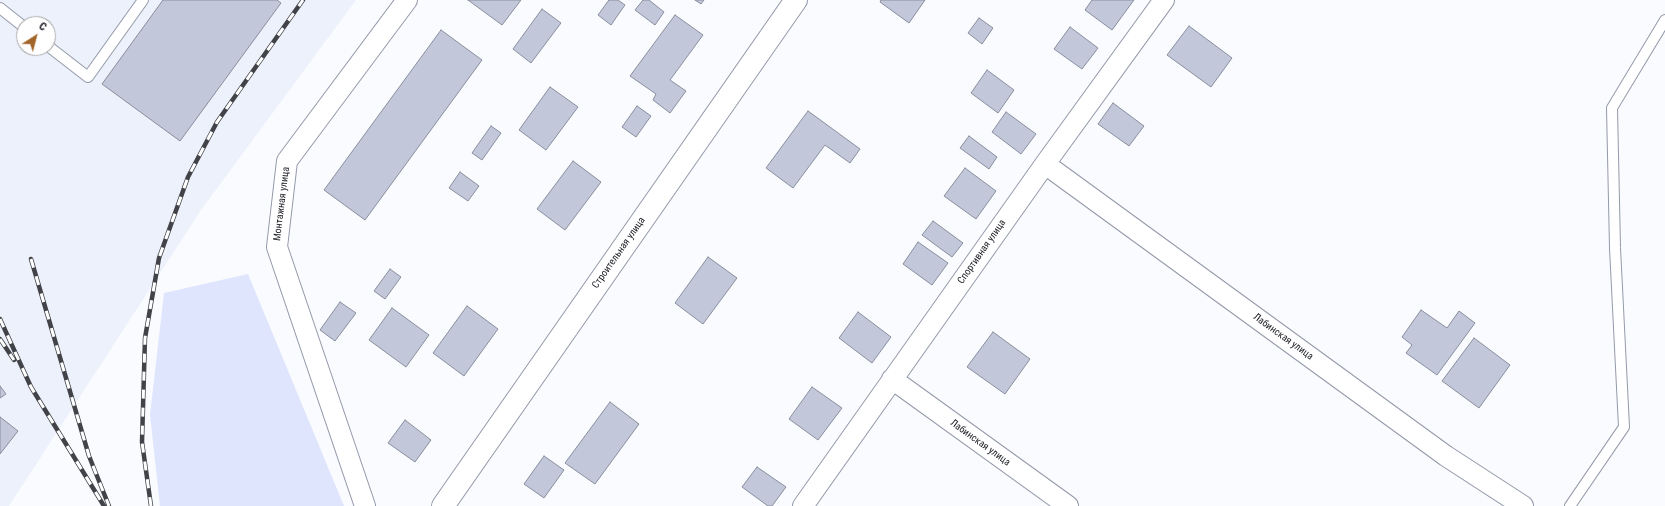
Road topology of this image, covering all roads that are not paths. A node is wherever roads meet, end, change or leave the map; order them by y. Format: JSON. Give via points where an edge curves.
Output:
{"nodes":[{"id":1,"x":143,"y":0,"type":"edge"},
{"id":2,"x":407,"y":0,"type":"edge"},
{"id":3,"x":796,"y":0,"type":"edge"},
{"id":4,"x":1164,"y":0,"type":"edge"},
{"id":5,"x":0,"y":8,"type":"edge"},
{"id":6,"x":1665,"y":20,"type":"edge"},
{"id":7,"x":16,"y":21,"type":"edge"},
{"id":8,"x":56,"y":52,"type":"edge"},
{"id":9,"x":1044,"y":164,"type":"junction"},
{"id":10,"x":892,"y":379,"type":"junction"},
{"id":11,"x":365,"y":506,"type":"edge"},
{"id":12,"x":443,"y":506,"type":"edge"},
{"id":13,"x":802,"y":506,"type":"edge"},
{"id":14,"x":1068,"y":506,"type":"edge"},
{"id":15,"x":1524,"y":506,"type":"edge"},
{"id":16,"x":1570,"y":506,"type":"edge"}],
"edges":[{"from":1,"to":8,"type":"lane","via":[[88,77]]},
{"from":2,"to":11,"type":"street","name":"Монтажная улица","via":[[287,161],[277,247]]},
{"from":3,"to":12,"type":"street","name":"Строительная улица"},
{"from":4,"to":9,"type":"street","name":"Спортивная улица"},
{"from":5,"to":7,"type":"lane"},
{"from":6,"to":16,"type":"lane","via":[[1612,108],[1615,248],[1624,427]]},
{"from":9,"to":10,"type":"street","name":"Спортивная улица"},
{"from":9,"to":15,"type":"street","name":"Лабинская улица","via":[[1446,456]]},
{"from":10,"to":13,"type":"street","name":"Спортивная улица"},
{"from":10,"to":14,"type":"street","name":"Лабинская улица"}]}
